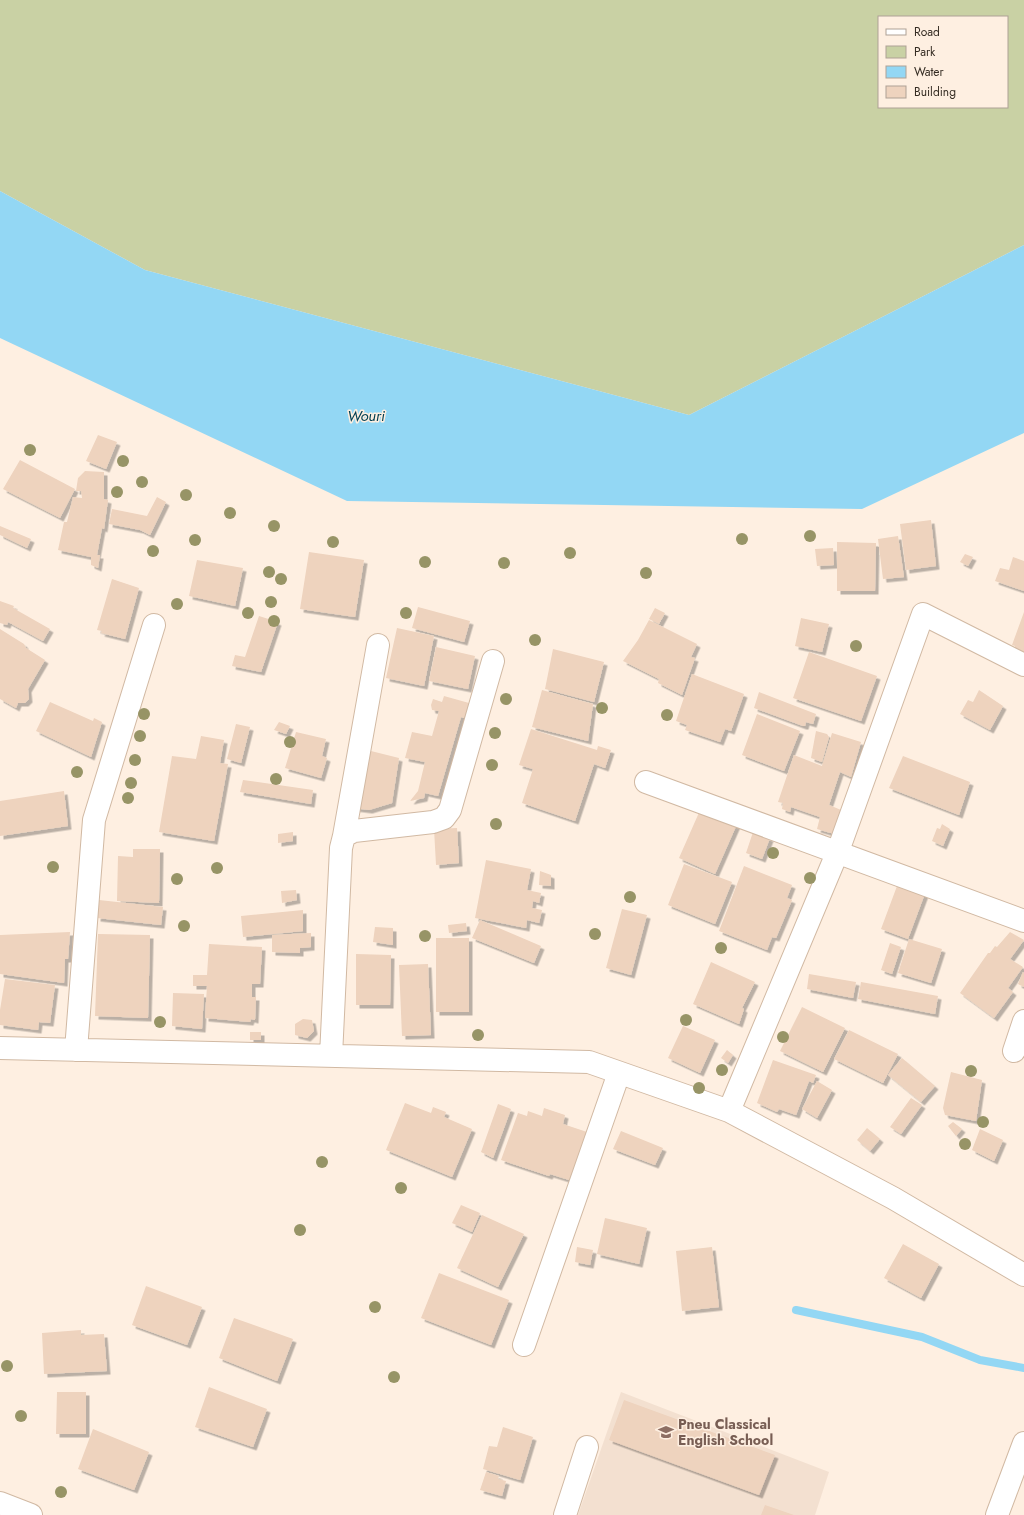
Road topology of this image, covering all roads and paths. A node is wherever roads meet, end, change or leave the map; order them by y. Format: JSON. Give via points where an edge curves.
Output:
{"nodes":[{"id":1,"x":154,"y":626,"type":"dead end"},
{"id":2,"x":378,"y":645,"type":"dead end"},
{"id":3,"x":493,"y":661,"type":"dead end"},
{"id":4,"x":1024,"y":665,"type":"edge"},
{"id":5,"x":646,"y":782,"type":"dead end"},
{"id":6,"x":344,"y":836,"type":"junction"},
{"id":7,"x":838,"y":851,"type":"junction"},
{"id":8,"x":1024,"y":921,"type":"edge"},
{"id":9,"x":1024,"y":1021,"type":"edge"},
{"id":10,"x":0,"y":1048,"type":"edge"},
{"id":11,"x":76,"y":1050,"type":"junction"},
{"id":12,"x":1014,"y":1051,"type":"dead end"},
{"id":13,"x":331,"y":1056,"type":"junction"},
{"id":14,"x":618,"y":1073,"type":"junction"},
{"id":15,"x":729,"y":1111,"type":"junction"},
{"id":16,"x":1024,"y":1275,"type":"edge"},
{"id":17,"x":524,"y":1345,"type":"dead end"},
{"id":18,"x":1024,"y":1443,"type":"edge"},
{"id":19,"x":588,"y":1447,"type":"dead end"},
{"id":20,"x":0,"y":1502,"type":"edge"},
{"id":21,"x":31,"y":1515,"type":"edge"},
{"id":22,"x":565,"y":1515,"type":"edge"},
{"id":23,"x":997,"y":1515,"type":"edge"}],
"edges":[{"from":1,"to":11,"type":"street","via":[[94,820]]},
{"from":2,"to":6,"type":"street"},
{"from":3,"to":6,"type":"street","via":[[450,810],[444,818],[434,822],[354,831]]},
{"from":4,"to":7,"type":"street","via":[[923,614]]},
{"from":5,"to":7,"type":"street"},
{"from":6,"to":13,"type":"street","via":[[341,848]]},
{"from":7,"to":8,"type":"street"},
{"from":7,"to":15,"type":"street"},
{"from":9,"to":12,"type":"street"},
{"from":10,"to":11,"type":"street"},
{"from":11,"to":13,"type":"street"},
{"from":13,"to":14,"type":"street","via":[[589,1062]]},
{"from":14,"to":15,"type":"street"},
{"from":14,"to":17,"type":"street"},
{"from":15,"to":16,"type":"street","via":[[893,1198]]},
{"from":18,"to":23,"type":"street"},
{"from":19,"to":22,"type":"street"},
{"from":20,"to":21,"type":"street"}]}
